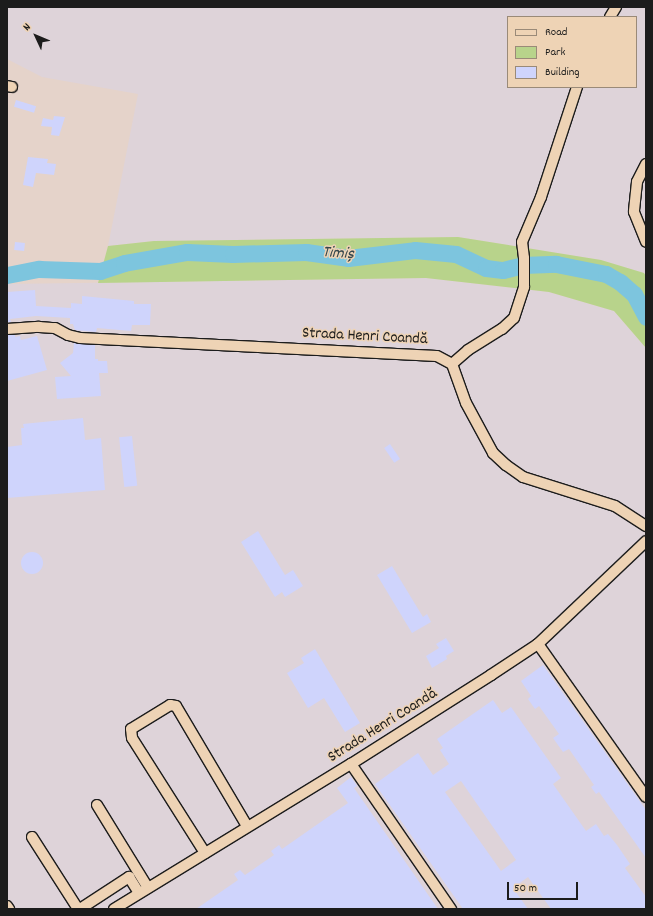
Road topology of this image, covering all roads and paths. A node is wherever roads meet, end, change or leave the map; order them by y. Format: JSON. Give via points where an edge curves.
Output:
{"nodes":[{"id":1,"x":616,"y":7,"type":"edge"},
{"id":2,"x":611,"y":16,"type":"edge"},
{"id":3,"x":577,"y":88,"type":"edge"},
{"id":4,"x":646,"y":164,"type":"edge"},
{"id":5,"x":646,"y":242,"type":"edge"},
{"id":6,"x":7,"y":330,"type":"edge"},
{"id":7,"x":452,"y":364,"type":"junction"},
{"id":8,"x":646,"y":526,"type":"edge"},
{"id":9,"x":646,"y":541,"type":"edge"},
{"id":10,"x":538,"y":644,"type":"junction"},
{"id":11,"x":351,"y":764,"type":"junction"},
{"id":12,"x":646,"y":796,"type":"edge"},
{"id":13,"x":97,"y":805,"type":"dead end"},
{"id":14,"x":247,"y":826,"type":"junction"},
{"id":15,"x":32,"y":838,"type":"dead end"},
{"id":16,"x":205,"y":853,"type":"junction"},
{"id":17,"x":143,"y":890,"type":"junction"},
{"id":18,"x":7,"y":906,"type":"edge"},
{"id":19,"x":9,"y":909,"type":"edge"},
{"id":20,"x":79,"y":909,"type":"edge"},
{"id":21,"x":114,"y":909,"type":"edge"},
{"id":22,"x":451,"y":909,"type":"edge"}],
"edges":[{"from":1,"to":2,"type":"street"},
{"from":3,"to":7,"type":"street","via":[[541,197],[522,242],[524,287],[514,318]]},
{"from":4,"to":5,"type":"street","via":[[636,182],[634,212]]},
{"from":6,"to":7,"type":"street","name":"Strada Henri Coandă","via":[[39,327],[55,328],[80,338],[437,356]]},
{"from":7,"to":8,"type":"street","via":[[464,398],[493,453],[506,465],[523,477],[615,506]]},
{"from":9,"to":10,"type":"street","name":"Strada Henri Coandă"},
{"from":10,"to":11,"type":"street","name":"Strada Henri Coandă"},
{"from":10,"to":12,"type":"street"},
{"from":11,"to":14,"type":"street","name":"Strada Henri Coandă"},
{"from":11,"to":22,"type":"street"},
{"from":13,"to":17,"type":"street"},
{"from":14,"to":16,"type":"street","name":"Strada Henri Coandă"},
{"from":14,"to":16,"type":"street","via":[[176,706],[170,705],[131,729],[132,738]]},
{"from":15,"to":20,"type":"street"},
{"from":16,"to":17,"type":"street","name":"Strada Henri Coandă"},
{"from":17,"to":20,"type":"street","via":[[129,877]]},
{"from":17,"to":21,"type":"street","name":"Strada Henri Coandă"},
{"from":18,"to":19,"type":"street"}]}
